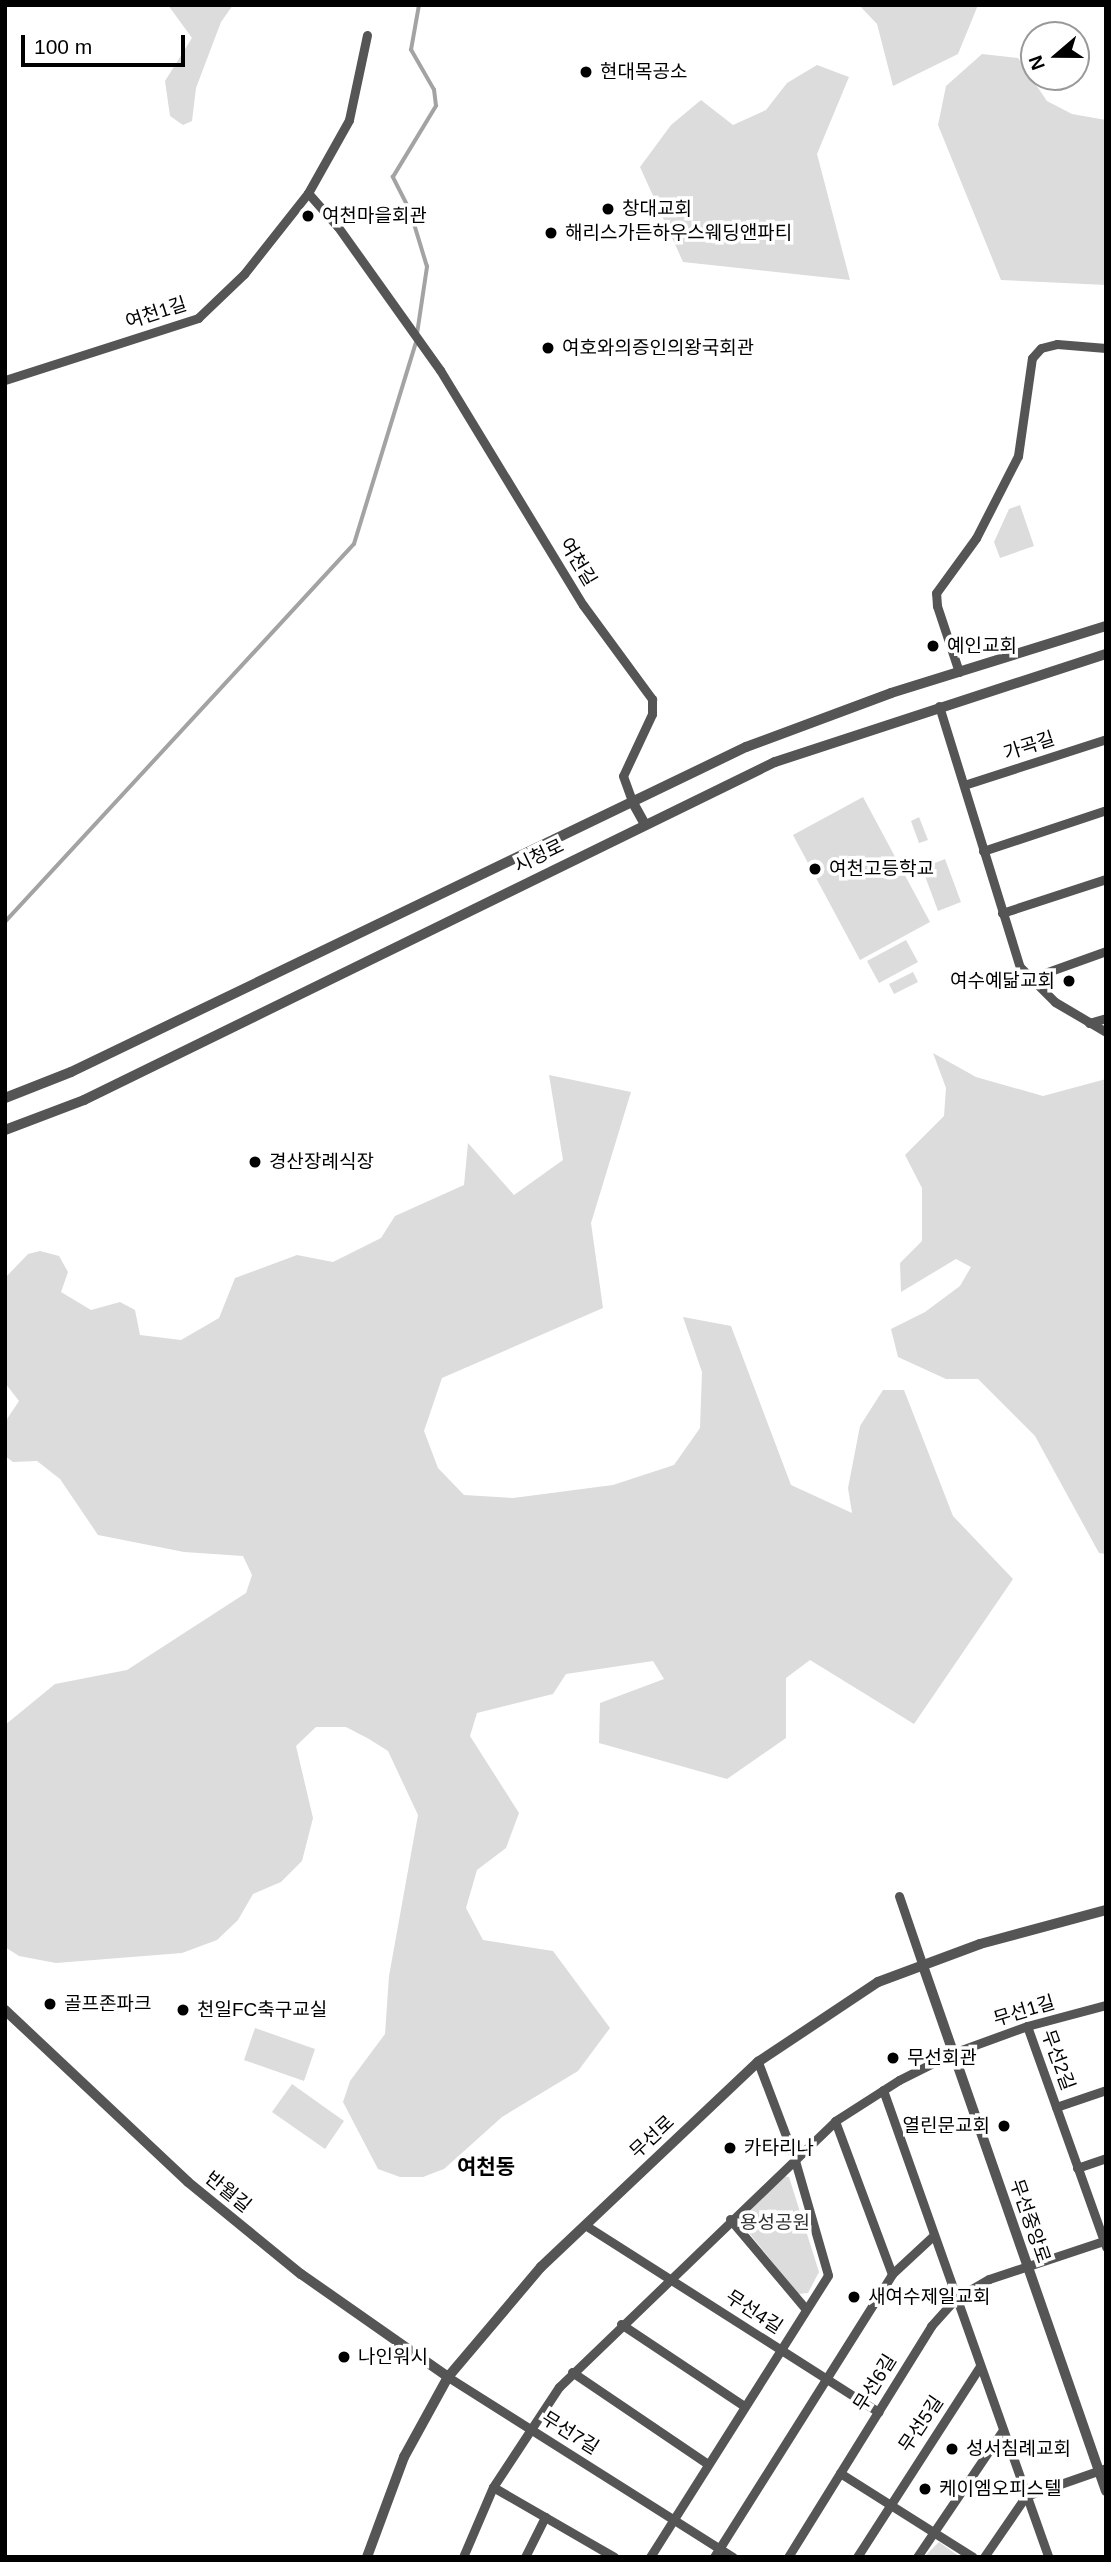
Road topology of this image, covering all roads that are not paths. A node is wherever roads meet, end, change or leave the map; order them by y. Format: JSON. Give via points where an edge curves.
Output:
{"nodes":[{"id":1,"x":367,"y":35,"type":"dead end"},
{"id":2,"x":308,"y":193,"type":"junction"},
{"id":3,"x":1106,"y":348,"type":"edge"},
{"id":4,"x":5,"y":380,"type":"edge"},
{"id":5,"x":1106,"y":626,"type":"edge"},
{"id":6,"x":1106,"y":654,"type":"edge"},
{"id":7,"x":959,"y":672,"type":"junction"},
{"id":8,"x":939,"y":706,"type":"junction"},
{"id":9,"x":1106,"y":739,"type":"edge"},
{"id":10,"x":964,"y":785,"type":"junction"},
{"id":11,"x":632,"y":801,"type":"junction"},
{"id":12,"x":1106,"y":810,"type":"edge"},
{"id":13,"x":644,"y":823,"type":"junction"},
{"id":14,"x":983,"y":851,"type":"junction"},
{"id":15,"x":1106,"y":880,"type":"edge"},
{"id":16,"x":1002,"y":913,"type":"junction"},
{"id":17,"x":1106,"y":951,"type":"edge"},
{"id":18,"x":1028,"y":979,"type":"junction"},
{"id":19,"x":1106,"y":1018,"type":"edge"},
{"id":20,"x":1089,"y":1023,"type":"junction"},
{"id":21,"x":1106,"y":1032,"type":"edge"},
{"id":22,"x":5,"y":1098,"type":"edge"},
{"id":23,"x":5,"y":1130,"type":"edge"},
{"id":24,"x":899,"y":1896,"type":"dead end"},
{"id":25,"x":1106,"y":1910,"type":"edge"},
{"id":26,"x":922,"y":1963,"type":"junction"},
{"id":27,"x":1106,"y":2005,"type":"edge"},
{"id":28,"x":5,"y":2010,"type":"edge"},
{"id":29,"x":1027,"y":2026,"type":"junction"},
{"id":30,"x":953,"y":2053,"type":"junction"},
{"id":31,"x":758,"y":2062,"type":"junction"},
{"id":32,"x":883,"y":2090,"type":"junction"},
{"id":33,"x":1106,"y":2090,"type":"edge"},
{"id":34,"x":1056,"y":2107,"type":"junction"},
{"id":35,"x":835,"y":2121,"type":"junction"},
{"id":36,"x":794,"y":2157,"type":"junction"},
{"id":37,"x":1106,"y":2158,"type":"edge"},
{"id":38,"x":1077,"y":2168,"type":"junction"},
{"id":39,"x":730,"y":2219,"type":"junction"},
{"id":40,"x":585,"y":2225,"type":"junction"},
{"id":41,"x":934,"y":2235,"type":"junction"},
{"id":42,"x":1105,"y":2243,"type":"edge"},
{"id":43,"x":1027,"y":2266,"type":"junction"},
{"id":44,"x":892,"y":2274,"type":"junction"},
{"id":45,"x":667,"y":2277,"type":"junction"},
{"id":46,"x":956,"y":2298,"type":"junction"},
{"id":47,"x":805,"y":2308,"type":"junction"},
{"id":48,"x":621,"y":2324,"type":"junction"},
{"id":49,"x":780,"y":2350,"type":"junction"},
{"id":50,"x":980,"y":2366,"type":"junction"},
{"id":51,"x":572,"y":2372,"type":"junction"},
{"id":52,"x":448,"y":2377,"type":"junction"},
{"id":53,"x":824,"y":2378,"type":"junction"},
{"id":54,"x":744,"y":2406,"type":"junction"},
{"id":55,"x":878,"y":2412,"type":"junction"},
{"id":56,"x":529,"y":2428,"type":"junction"},
{"id":57,"x":1003,"y":2430,"type":"junction"},
{"id":58,"x":708,"y":2464,"type":"junction"},
{"id":59,"x":1102,"y":2469,"type":"edge"},
{"id":60,"x":840,"y":2473,"type":"junction"},
{"id":61,"x":493,"y":2487,"type":"junction"},
{"id":62,"x":1106,"y":2491,"type":"edge"},
{"id":63,"x":1026,"y":2496,"type":"junction"},
{"id":64,"x":890,"y":2501,"type":"junction"},
{"id":65,"x":545,"y":2517,"type":"junction"},
{"id":66,"x":673,"y":2519,"type":"junction"},
{"id":67,"x":934,"y":2530,"type":"junction"},
{"id":68,"x":596,"y":2546,"type":"junction"},
{"id":69,"x":717,"y":2552,"type":"edge"},
{"id":70,"x":367,"y":2557,"type":"edge"},
{"id":71,"x":463,"y":2557,"type":"edge"},
{"id":72,"x":525,"y":2557,"type":"edge"},
{"id":73,"x":590,"y":2557,"type":"edge"},
{"id":74,"x":614,"y":2557,"type":"edge"},
{"id":75,"x":650,"y":2557,"type":"edge"},
{"id":76,"x":733,"y":2557,"type":"edge"},
{"id":77,"x":788,"y":2557,"type":"edge"},
{"id":78,"x":857,"y":2557,"type":"edge"},
{"id":79,"x":917,"y":2557,"type":"edge"},
{"id":80,"x":973,"y":2557,"type":"edge"},
{"id":81,"x":984,"y":2557,"type":"edge"},
{"id":82,"x":1048,"y":2557,"type":"edge"}],
"edges":[{"from":1,"to":2,"type":"street","via":[[349,120]]},
{"from":2,"to":4,"type":"street","name":"여천1길","via":[[211,310],[172,330],[111,344]]},
{"from":2,"to":11,"type":"street","name":"여천길","via":[[422,344],[583,605],[652,699],[652,714],[623,776]]},
{"from":3,"to":7,"type":"street","via":[[1058,344],[1041,348],[1032,358],[1018,456],[976,538],[936,593]]},
{"from":5,"to":7,"type":"street","name":"시청로"},
{"from":6,"to":8,"type":"street","name":"시청로"},
{"from":7,"to":11,"type":"street","name":"시청로","via":[[746,747]]},
{"from":8,"to":10,"type":"street"},
{"from":8,"to":13,"type":"street","name":"시청로","via":[[775,762]]},
{"from":9,"to":10,"type":"street","name":"가곡길"},
{"from":10,"to":14,"type":"street"},
{"from":11,"to":13,"type":"street"},
{"from":11,"to":22,"type":"street","name":"시청로","via":[[71,1072]]},
{"from":12,"to":14,"type":"street"},
{"from":13,"to":23,"type":"street","name":"시청로","via":[[84,1100]]},
{"from":14,"to":16,"type":"street"},
{"from":15,"to":16,"type":"street"},
{"from":16,"to":18,"type":"street"},
{"from":17,"to":18,"type":"street"},
{"from":18,"to":20,"type":"street"},
{"from":19,"to":20,"type":"street"},
{"from":20,"to":21,"type":"street"},
{"from":24,"to":26,"type":"street"},
{"from":25,"to":26,"type":"street","name":"무선로"},
{"from":26,"to":30,"type":"street","name":"무선중앙로"},
{"from":26,"to":31,"type":"street","name":"무선로","via":[[856,1994]]},
{"from":27,"to":29,"type":"street","name":"무선1길"},
{"from":28,"to":52,"type":"street","name":"반월길","via":[[196,2189],[301,2274]]},
{"from":29,"to":30,"type":"street","name":"무선1길"},
{"from":29,"to":34,"type":"street","name":"무선2길"},
{"from":30,"to":32,"type":"street"},
{"from":30,"to":43,"type":"street","name":"무선중앙로"},
{"from":31,"to":36,"type":"street","name":"무선4길"},
{"from":31,"to":40,"type":"street","name":"무선로"},
{"from":32,"to":35,"type":"street"},
{"from":32,"to":41,"type":"street"},
{"from":33,"to":34,"type":"street","name":"무선2길"},
{"from":34,"to":38,"type":"street","name":"무선2길"},
{"from":35,"to":36,"type":"street"},
{"from":35,"to":44,"type":"street"},
{"from":36,"to":39,"type":"street"},
{"from":36,"to":47,"type":"street","name":"무선4길","via":[[828,2275]]},
{"from":37,"to":38,"type":"street"},
{"from":38,"to":42,"type":"street","name":"무선2길"},
{"from":39,"to":45,"type":"street"},
{"from":39,"to":47,"type":"street","name":"무선4길"},
{"from":40,"to":45,"type":"street","name":"무선4길"},
{"from":40,"to":52,"type":"street","name":"무선로","via":[[541,2267]]},
{"from":41,"to":44,"type":"street"},
{"from":41,"to":46,"type":"street"},
{"from":42,"to":43,"type":"street","name":"무선6길"},
{"from":43,"to":46,"type":"street","name":"무선6길","via":[[989,2279]]},
{"from":43,"to":59,"type":"street","name":"무선중앙로"},
{"from":44,"to":53,"type":"street"},
{"from":45,"to":48,"type":"street"},
{"from":45,"to":49,"type":"street","name":"무선4길"},
{"from":46,"to":50,"type":"street"},
{"from":46,"to":55,"type":"street","name":"무선6길","via":[[932,2326]]},
{"from":47,"to":49,"type":"street","name":"무선4길"},
{"from":48,"to":51,"type":"street"},
{"from":48,"to":54,"type":"street"},
{"from":49,"to":53,"type":"street"},
{"from":49,"to":54,"type":"street"},
{"from":50,"to":57,"type":"street"},
{"from":50,"to":64,"type":"street","name":"무선5길"},
{"from":51,"to":56,"type":"street"},
{"from":51,"to":58,"type":"street"},
{"from":52,"to":56,"type":"street","name":"무선7길"},
{"from":52,"to":70,"type":"street","name":"무선로","via":[[404,2457]]},
{"from":53,"to":55,"type":"street"},
{"from":53,"to":69,"type":"street"},
{"from":54,"to":58,"type":"street"},
{"from":55,"to":60,"type":"street","name":"무선6길"},
{"from":56,"to":61,"type":"street"},
{"from":56,"to":66,"type":"street","name":"무선7길"},
{"from":57,"to":63,"type":"street"},
{"from":57,"to":67,"type":"street"},
{"from":58,"to":66,"type":"street"},
{"from":59,"to":62,"type":"street","name":"무선중앙로"},
{"from":59,"to":63,"type":"street"},
{"from":60,"to":64,"type":"street"},
{"from":60,"to":77,"type":"street","name":"무선6길"},
{"from":61,"to":65,"type":"street"},
{"from":61,"to":71,"type":"street"},
{"from":63,"to":81,"type":"street"},
{"from":63,"to":82,"type":"street"},
{"from":64,"to":67,"type":"street"},
{"from":64,"to":78,"type":"street"},
{"from":65,"to":68,"type":"street"},
{"from":65,"to":72,"type":"street"},
{"from":66,"to":69,"type":"street","name":"무선7길"},
{"from":66,"to":75,"type":"street"},
{"from":67,"to":79,"type":"street"},
{"from":67,"to":80,"type":"street"},
{"from":68,"to":73,"type":"street"},
{"from":68,"to":74,"type":"street"},
{"from":69,"to":76,"type":"street","name":"무선7길"}]}
